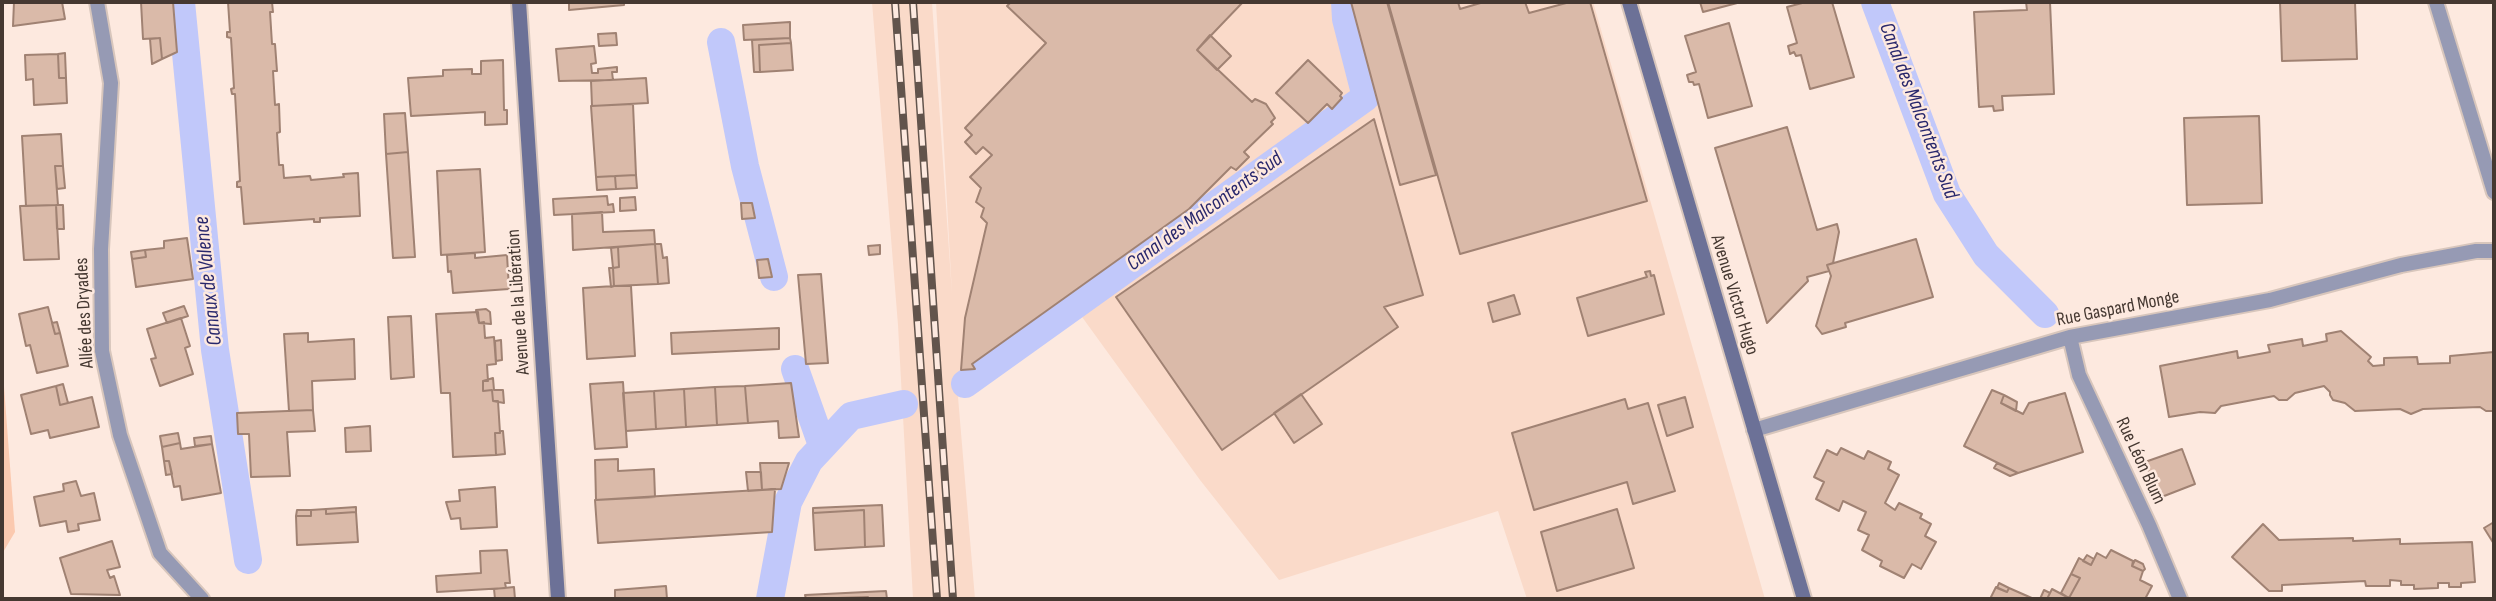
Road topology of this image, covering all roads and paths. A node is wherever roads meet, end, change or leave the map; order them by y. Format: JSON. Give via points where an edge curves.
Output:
{"nodes":[{"id":1,"x":97,"y":2,"type":"edge"},
{"id":2,"x":519,"y":2,"type":"edge"},
{"id":3,"x":1629,"y":2,"type":"edge"},
{"id":4,"x":2436,"y":2,"type":"edge"},
{"id":5,"x":2494,"y":192,"type":"edge"},
{"id":6,"x":2494,"y":251,"type":"edge"},
{"id":7,"x":2070,"y":337,"type":"junction"},
{"id":8,"x":1754,"y":430,"type":"junction"},
{"id":9,"x":202,"y":599,"type":"edge"},
{"id":10,"x":558,"y":599,"type":"edge"},
{"id":11,"x":1804,"y":599,"type":"edge"},
{"id":12,"x":2180,"y":599,"type":"edge"}],
"edges":[{"from":1,"to":9,"type":"street","name":"Allée des Dryades","via":[[111,83],[100,249],[102,351],[120,435],[160,553]]},
{"from":2,"to":10,"type":"main road","name":"Avenue de la Libération"},
{"from":3,"to":8,"type":"main road","name":"Avenue Victor Hugo"},
{"from":4,"to":5,"type":"street"},
{"from":6,"to":7,"type":"street","name":"Rue Gaspard Monge","via":[[2400,265],[2270,300]]},
{"from":7,"to":8,"type":"street","name":"Rue Gaspard Monge"},
{"from":7,"to":12,"type":"street","name":"Rue Léon Blum","via":[[2079,375]]},
{"from":8,"to":11,"type":"main road","name":"Avenue Victor Hugo"}]}
